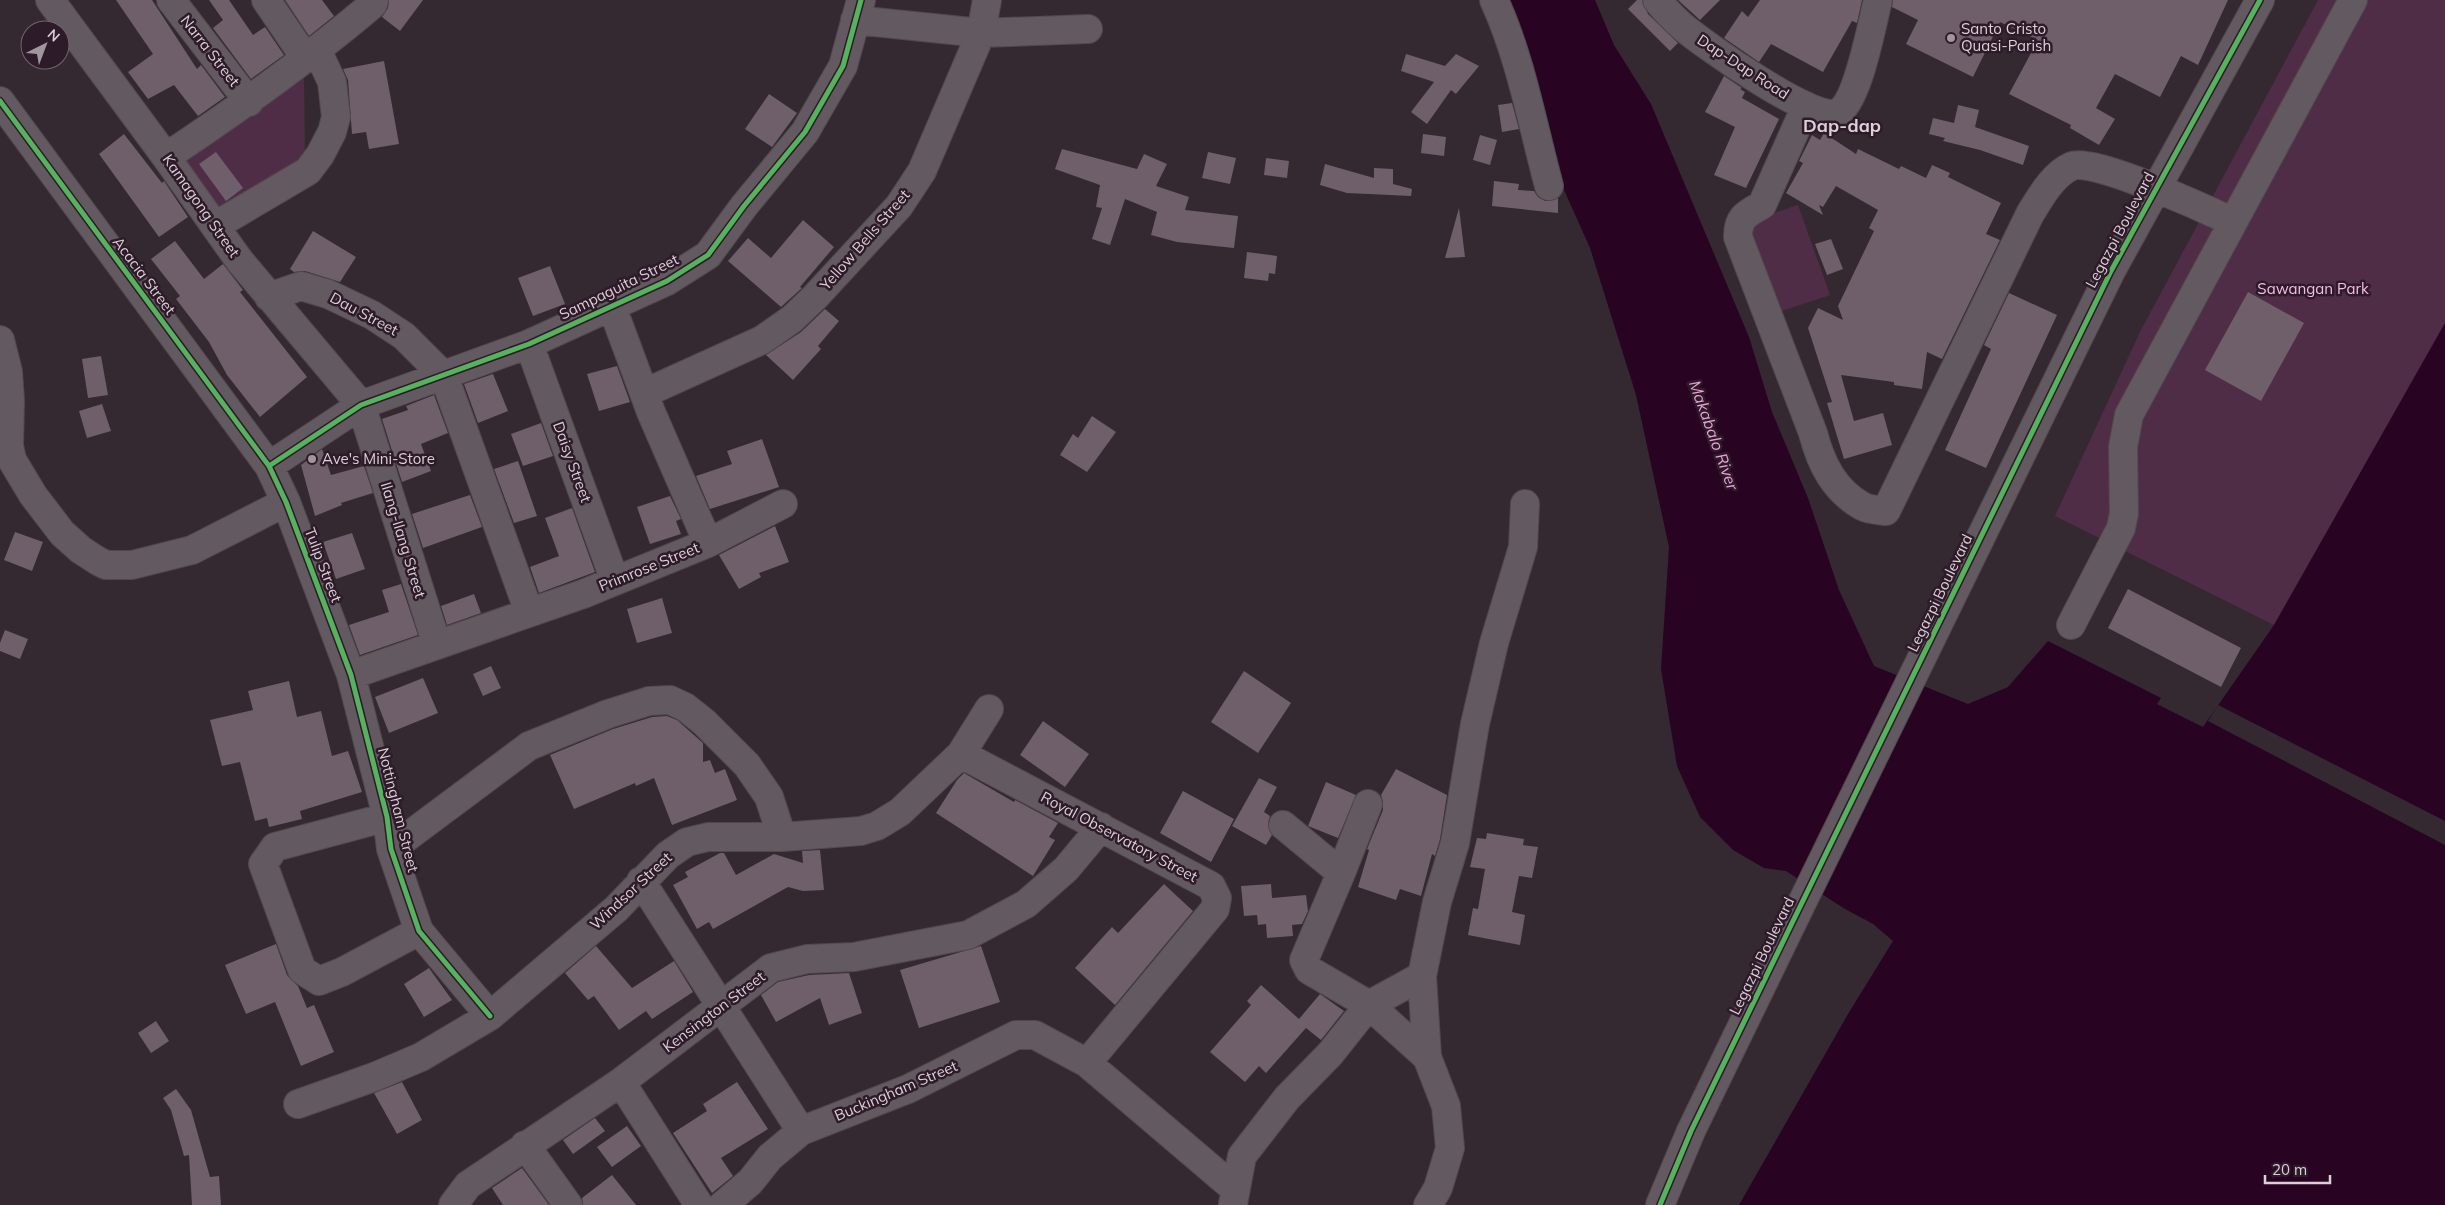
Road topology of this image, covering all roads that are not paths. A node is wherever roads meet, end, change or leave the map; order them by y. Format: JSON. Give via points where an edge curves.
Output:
{"nodes":[{"id":1,"x":50,"y":0,"type":"edge"},
{"id":2,"x":171,"y":0,"type":"edge"},
{"id":3,"x":266,"y":0,"type":"edge"},
{"id":4,"x":374,"y":0,"type":"edge"},
{"id":5,"x":987,"y":0,"type":"edge"},
{"id":6,"x":1494,"y":0,"type":"edge"},
{"id":7,"x":1657,"y":0,"type":"edge"},
{"id":8,"x":1878,"y":0,"type":"edge"},
{"id":9,"x":2260,"y":0,"type":"edge"},
{"id":10,"x":2353,"y":0,"type":"edge"},
{"id":11,"x":858,"y":10,"type":"edge"},
{"id":12,"x":1088,"y":29,"type":"dead end"},
{"id":13,"x":981,"y":33,"type":"junction"},
{"id":14,"x":312,"y":54,"type":"junction"},
{"id":15,"x":0,"y":101,"type":"edge"},
{"id":16,"x":249,"y":102,"type":"junction"},
{"id":17,"x":1806,"y":106,"type":"junction"},
{"id":18,"x":166,"y":157,"type":"junction"},
{"id":19,"x":1549,"y":186,"type":"dead end"},
{"id":20,"x":2156,"y":189,"type":"junction"},
{"id":21,"x":2232,"y":222,"type":"junction"},
{"id":22,"x":215,"y":226,"type":"junction"},
{"id":23,"x":269,"y":297,"type":"junction"},
{"id":24,"x":612,"y":307,"type":"junction"},
{"id":25,"x":0,"y":340,"type":"edge"},
{"id":26,"x":529,"y":344,"type":"junction"},
{"id":27,"x":444,"y":376,"type":"junction"},
{"id":28,"x":645,"y":393,"type":"junction"},
{"id":29,"x":361,"y":405,"type":"junction"},
{"id":30,"x":269,"y":466,"type":"junction"},
{"id":31,"x":286,"y":502,"type":"junction"},
{"id":32,"x":783,"y":504,"type":"dead end"},
{"id":33,"x":1525,"y":504,"type":"dead end"},
{"id":34,"x":708,"y":543,"type":"junction"},
{"id":35,"x":614,"y":581,"type":"junction"},
{"id":36,"x":529,"y":612,"type":"junction"},
{"id":37,"x":2071,"y":625,"type":"dead end"},
{"id":38,"x":437,"y":645,"type":"junction"},
{"id":39,"x":351,"y":675,"type":"junction"},
{"id":40,"x":989,"y":709,"type":"dead end"},
{"id":41,"x":961,"y":754,"type":"junction"},
{"id":42,"x":1368,"y":804,"type":"dead end"},
{"id":43,"x":387,"y":818,"type":"junction"},
{"id":44,"x":1283,"y":825,"type":"dead end"},
{"id":45,"x":1101,"y":827,"type":"junction"},
{"id":46,"x":782,"y":837,"type":"junction"},
{"id":47,"x":391,"y":849,"type":"junction"},
{"id":48,"x":1341,"y":873,"type":"junction"},
{"id":49,"x":640,"y":881,"type":"junction"},
{"id":50,"x":420,"y":931,"type":"junction"},
{"id":51,"x":1422,"y":976,"type":"junction"},
{"id":52,"x":1368,"y":1005,"type":"junction"},
{"id":53,"x":722,"y":1006,"type":"junction"},
{"id":54,"x":490,"y":1016,"type":"junction"},
{"id":55,"x":1428,"y":1057,"type":"junction"},
{"id":56,"x":1087,"y":1063,"type":"junction"},
{"id":57,"x":621,"y":1082,"type":"junction"},
{"id":58,"x":298,"y":1104,"type":"dead end"},
{"id":59,"x":801,"y":1130,"type":"junction"},
{"id":60,"x":524,"y":1145,"type":"junction"},
{"id":61,"x":1234,"y":1197,"type":"edge"},
{"id":62,"x":453,"y":1205,"type":"edge"},
{"id":63,"x":568,"y":1205,"type":"edge"},
{"id":64,"x":699,"y":1205,"type":"edge"},
{"id":65,"x":723,"y":1205,"type":"edge"},
{"id":66,"x":1428,"y":1205,"type":"edge"},
{"id":67,"x":1660,"y":1205,"type":"edge"}],
"edges":[{"from":1,"to":18,"type":"street","name":"Kamagong Street"},
{"from":2,"to":16,"type":"street","name":"Narra Street"},
{"from":3,"to":14,"type":"street"},
{"from":4,"to":14,"type":"street"},
{"from":5,"to":13,"type":"street","name":"Yellow Bells Street"},
{"from":6,"to":19,"type":"street","via":[[1509,33],[1520,70]]},
{"from":7,"to":17,"type":"street","name":"Dap-Dap Road","via":[[1684,28],[1754,78]]},
{"from":8,"to":17,"type":"street","name":"Dap-Dap Road","via":[[1856,85],[1845,106],[1837,114],[1827,115]]},
{"from":9,"to":20,"type":"street","name":"Legazpi Boulevard"},
{"from":10,"to":21,"type":"street"},
{"from":11,"to":13,"type":"street"},
{"from":11,"to":24,"type":"street","name":"Sampaguita Street","via":[[843,66],[806,132],[708,255],[667,281]]},
{"from":12,"to":13,"type":"street"},
{"from":13,"to":28,"type":"street","name":"Yellow Bells Street","via":[[922,171],[899,206],[815,297],[792,319],[762,340]]},
{"from":14,"to":16,"type":"street"},
{"from":14,"to":22,"type":"street","via":[[332,82],[336,118],[320,155],[308,171]]},
{"from":15,"to":30,"type":"street","name":"Acacia Street"},
{"from":16,"to":18,"type":"street"},
{"from":17,"to":20,"type":"street","via":[[1762,205],[1738,224],[1738,237],[1826,470],[1830,478],[1864,507],[1886,511],[2030,214],[2058,175],[2073,165],[2086,165]]},
{"from":18,"to":22,"type":"street","name":"Kamagong Street"},
{"from":20,"to":21,"type":"street"},
{"from":20,"to":67,"type":"street","name":"Legazpi Boulevard","via":[[2111,271],[1794,919],[1691,1131]]},
{"from":21,"to":37,"type":"street","via":[[2129,415],[2123,447],[2124,513],[2121,528]]},
{"from":22,"to":23,"type":"street","name":"Kamagong Street"},
{"from":23,"to":27,"type":"street","name":"Dau Street","via":[[301,286],[328,294],[372,315],[404,336]]},
{"from":23,"to":29,"type":"street","name":"Kamagong Street"},
{"from":24,"to":26,"type":"street","name":"Sampaguita Street"},
{"from":24,"to":28,"type":"street","name":"Primrose Street"},
{"from":25,"to":31,"type":"street","via":[[8,372],[12,460],[32,495],[54,523],[81,550],[98,561],[106,565],[132,565],[192,550]]},
{"from":26,"to":27,"type":"street","name":"Sampaguita Street"},
{"from":26,"to":35,"type":"street","name":"Daisy Street"},
{"from":27,"to":29,"type":"street","name":"Sampaguita Street"},
{"from":27,"to":36,"type":"street"},
{"from":28,"to":34,"type":"street","name":"Primrose Street"},
{"from":29,"to":30,"type":"street","name":"Sampaguita Street"},
{"from":29,"to":38,"type":"street","name":"Ilang-Ilang Street"},
{"from":30,"to":31,"type":"street","name":"Tulip Street"},
{"from":31,"to":39,"type":"street","name":"Tulip Street"},
{"from":32,"to":34,"type":"street"},
{"from":33,"to":51,"type":"street","via":[[1523,547],[1474,724],[1455,843],[1437,902]]},
{"from":34,"to":35,"type":"street","name":"Primrose Street"},
{"from":35,"to":36,"type":"street","name":"Primrose Street"},
{"from":36,"to":38,"type":"street","name":"Primrose Street"},
{"from":38,"to":39,"type":"street","name":"Primrose Street"},
{"from":39,"to":43,"type":"street","name":"Nottingham Street"},
{"from":40,"to":41,"type":"street","name":"Windsor Street"},
{"from":41,"to":45,"type":"street","name":"Royal Observatory Street"},
{"from":41,"to":46,"type":"street","name":"Windsor Street","via":[[900,812],[877,826],[861,831]]},
{"from":42,"to":48,"type":"street"},
{"from":43,"to":47,"type":"street","name":"Nottingham Street"},
{"from":43,"to":50,"type":"street","via":[[275,847],[263,864],[302,970],[319,981]]},
{"from":44,"to":48,"type":"street"},
{"from":45,"to":53,"type":"street","name":"Kensington Street","via":[[1066,869],[1026,904],[998,921],[968,935],[854,958],[807,959],[771,968]]},
{"from":45,"to":56,"type":"street","name":"Royal Observatory Street","via":[[1210,886],[1217,898],[1215,909]]},
{"from":46,"to":47,"type":"street","via":[[769,797],[747,765],[704,722],[670,700],[649,701],[608,714],[529,746]]},
{"from":46,"to":49,"type":"street","name":"Windsor Street","via":[[708,837],[687,842]]},
{"from":47,"to":50,"type":"street","name":"Nottingham Street"},
{"from":48,"to":52,"type":"street","via":[[1304,960],[1309,970]]},
{"from":49,"to":53,"type":"street"},
{"from":49,"to":54,"type":"street","name":"Windsor Street","via":[[616,909]]},
{"from":50,"to":54,"type":"street","name":"Nottingham Street"},
{"from":51,"to":52,"type":"street"},
{"from":51,"to":55,"type":"street"},
{"from":52,"to":55,"type":"street"},
{"from":52,"to":61,"type":"street","via":[[1330,1054],[1287,1098],[1242,1156]]},
{"from":53,"to":57,"type":"street","name":"Kensington Street"},
{"from":53,"to":59,"type":"street"},
{"from":54,"to":58,"type":"street","name":"Windsor Street","via":[[421,1057]]},
{"from":55,"to":66,"type":"street","via":[[1446,1106],[1450,1148],[1438,1188]]},
{"from":56,"to":59,"type":"street","name":"Buckingham Street","via":[[1034,1035],[1016,1036],[908,1089]]},
{"from":56,"to":61,"type":"street","name":"Buckingham Street"},
{"from":57,"to":60,"type":"street","name":"Kensington Street"},
{"from":57,"to":64,"type":"street"},
{"from":59,"to":65,"type":"street","name":"Buckingham Street"},
{"from":60,"to":62,"type":"street","name":"Kensington Street","via":[[468,1185]]},
{"from":60,"to":63,"type":"street"}]}
